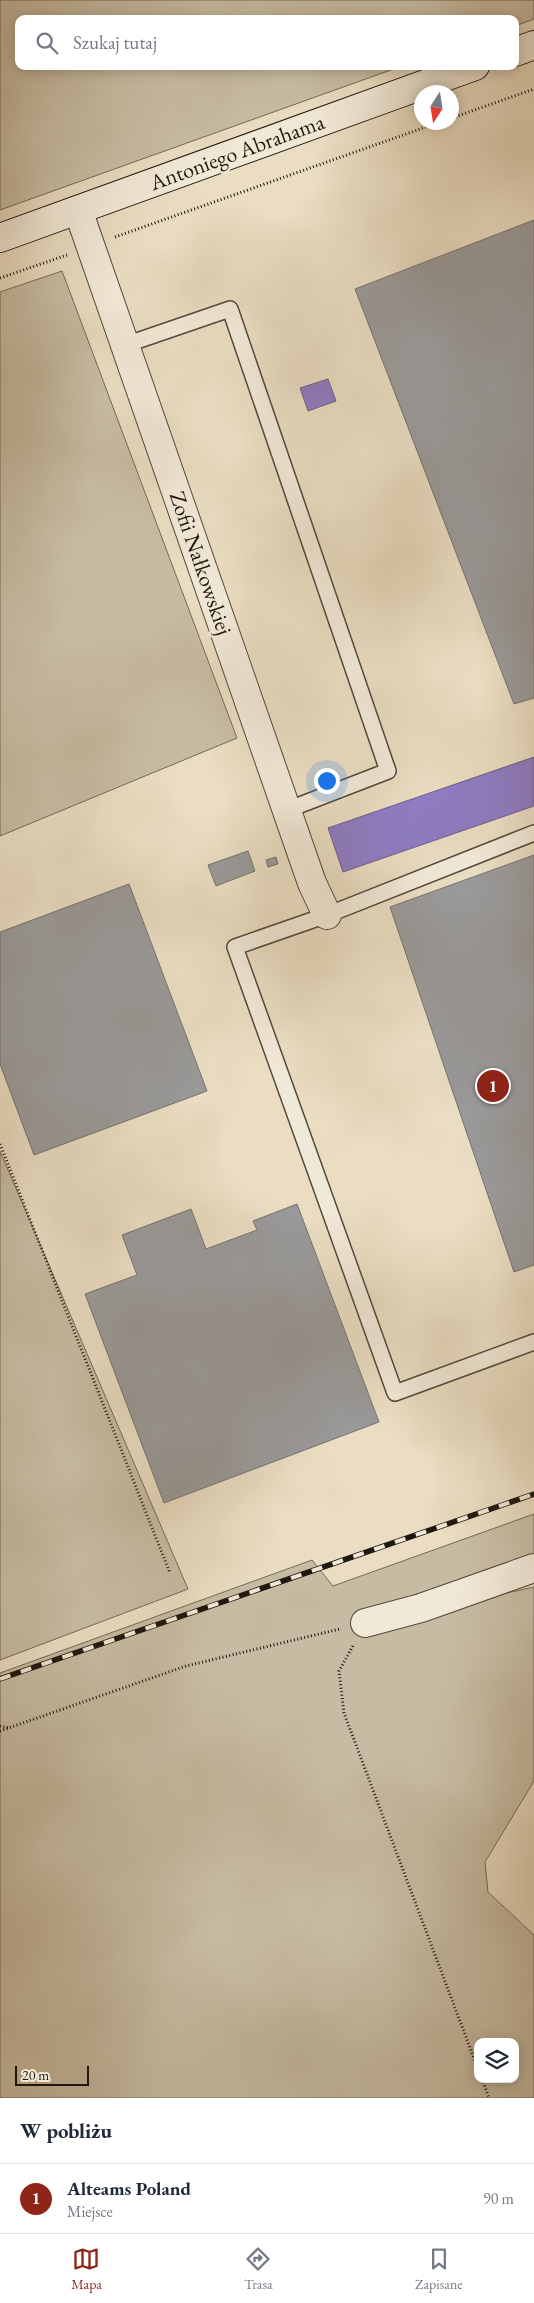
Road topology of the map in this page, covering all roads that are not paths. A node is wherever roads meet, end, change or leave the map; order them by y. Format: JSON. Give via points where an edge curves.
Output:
{"nodes":[{"id":1,"x":534,"y":45,"type":"edge"},
{"id":2,"x":519,"y":51,"type":"edge"},
{"id":3,"x":464,"y":70,"type":"edge"},
{"id":4,"x":78,"y":210,"type":"junction"},
{"id":5,"x":0,"y":238,"type":"edge"},
{"id":6,"x":125,"y":345,"type":"junction"},
{"id":7,"x":287,"y":810,"type":"junction"},
{"id":8,"x":534,"y":833,"type":"edge"},
{"id":9,"x":327,"y":915,"type":"junction"},
{"id":10,"x":534,"y":1342,"type":"edge"},
{"id":11,"x":534,"y":1568,"type":"edge"},
{"id":12,"x":365,"y":1623,"type":"road end"}],
"edges":[{"from":1,"to":2,"type":"street"},
{"from":3,"to":4,"type":"street","name":"Antoniego Abrahama"},
{"from":4,"to":5,"type":"street","name":"Antoniego Abrahama"},
{"from":4,"to":6,"type":"street","name":"Zofii Nałkowskiej"},
{"from":6,"to":7,"type":"street","name":"Zofii Nałkowskiej"},
{"from":6,"to":7,"type":"lane","via":[[230,309],[388,771]]},
{"from":7,"to":9,"type":"street","name":"Zofii Nałkowskiej","via":[[312,883]]},
{"from":8,"to":9,"type":"lane"},
{"from":9,"to":10,"type":"lane","via":[[234,947],[395,1393]]},
{"from":11,"to":12,"type":"street","via":[[421,1608]]}]}
